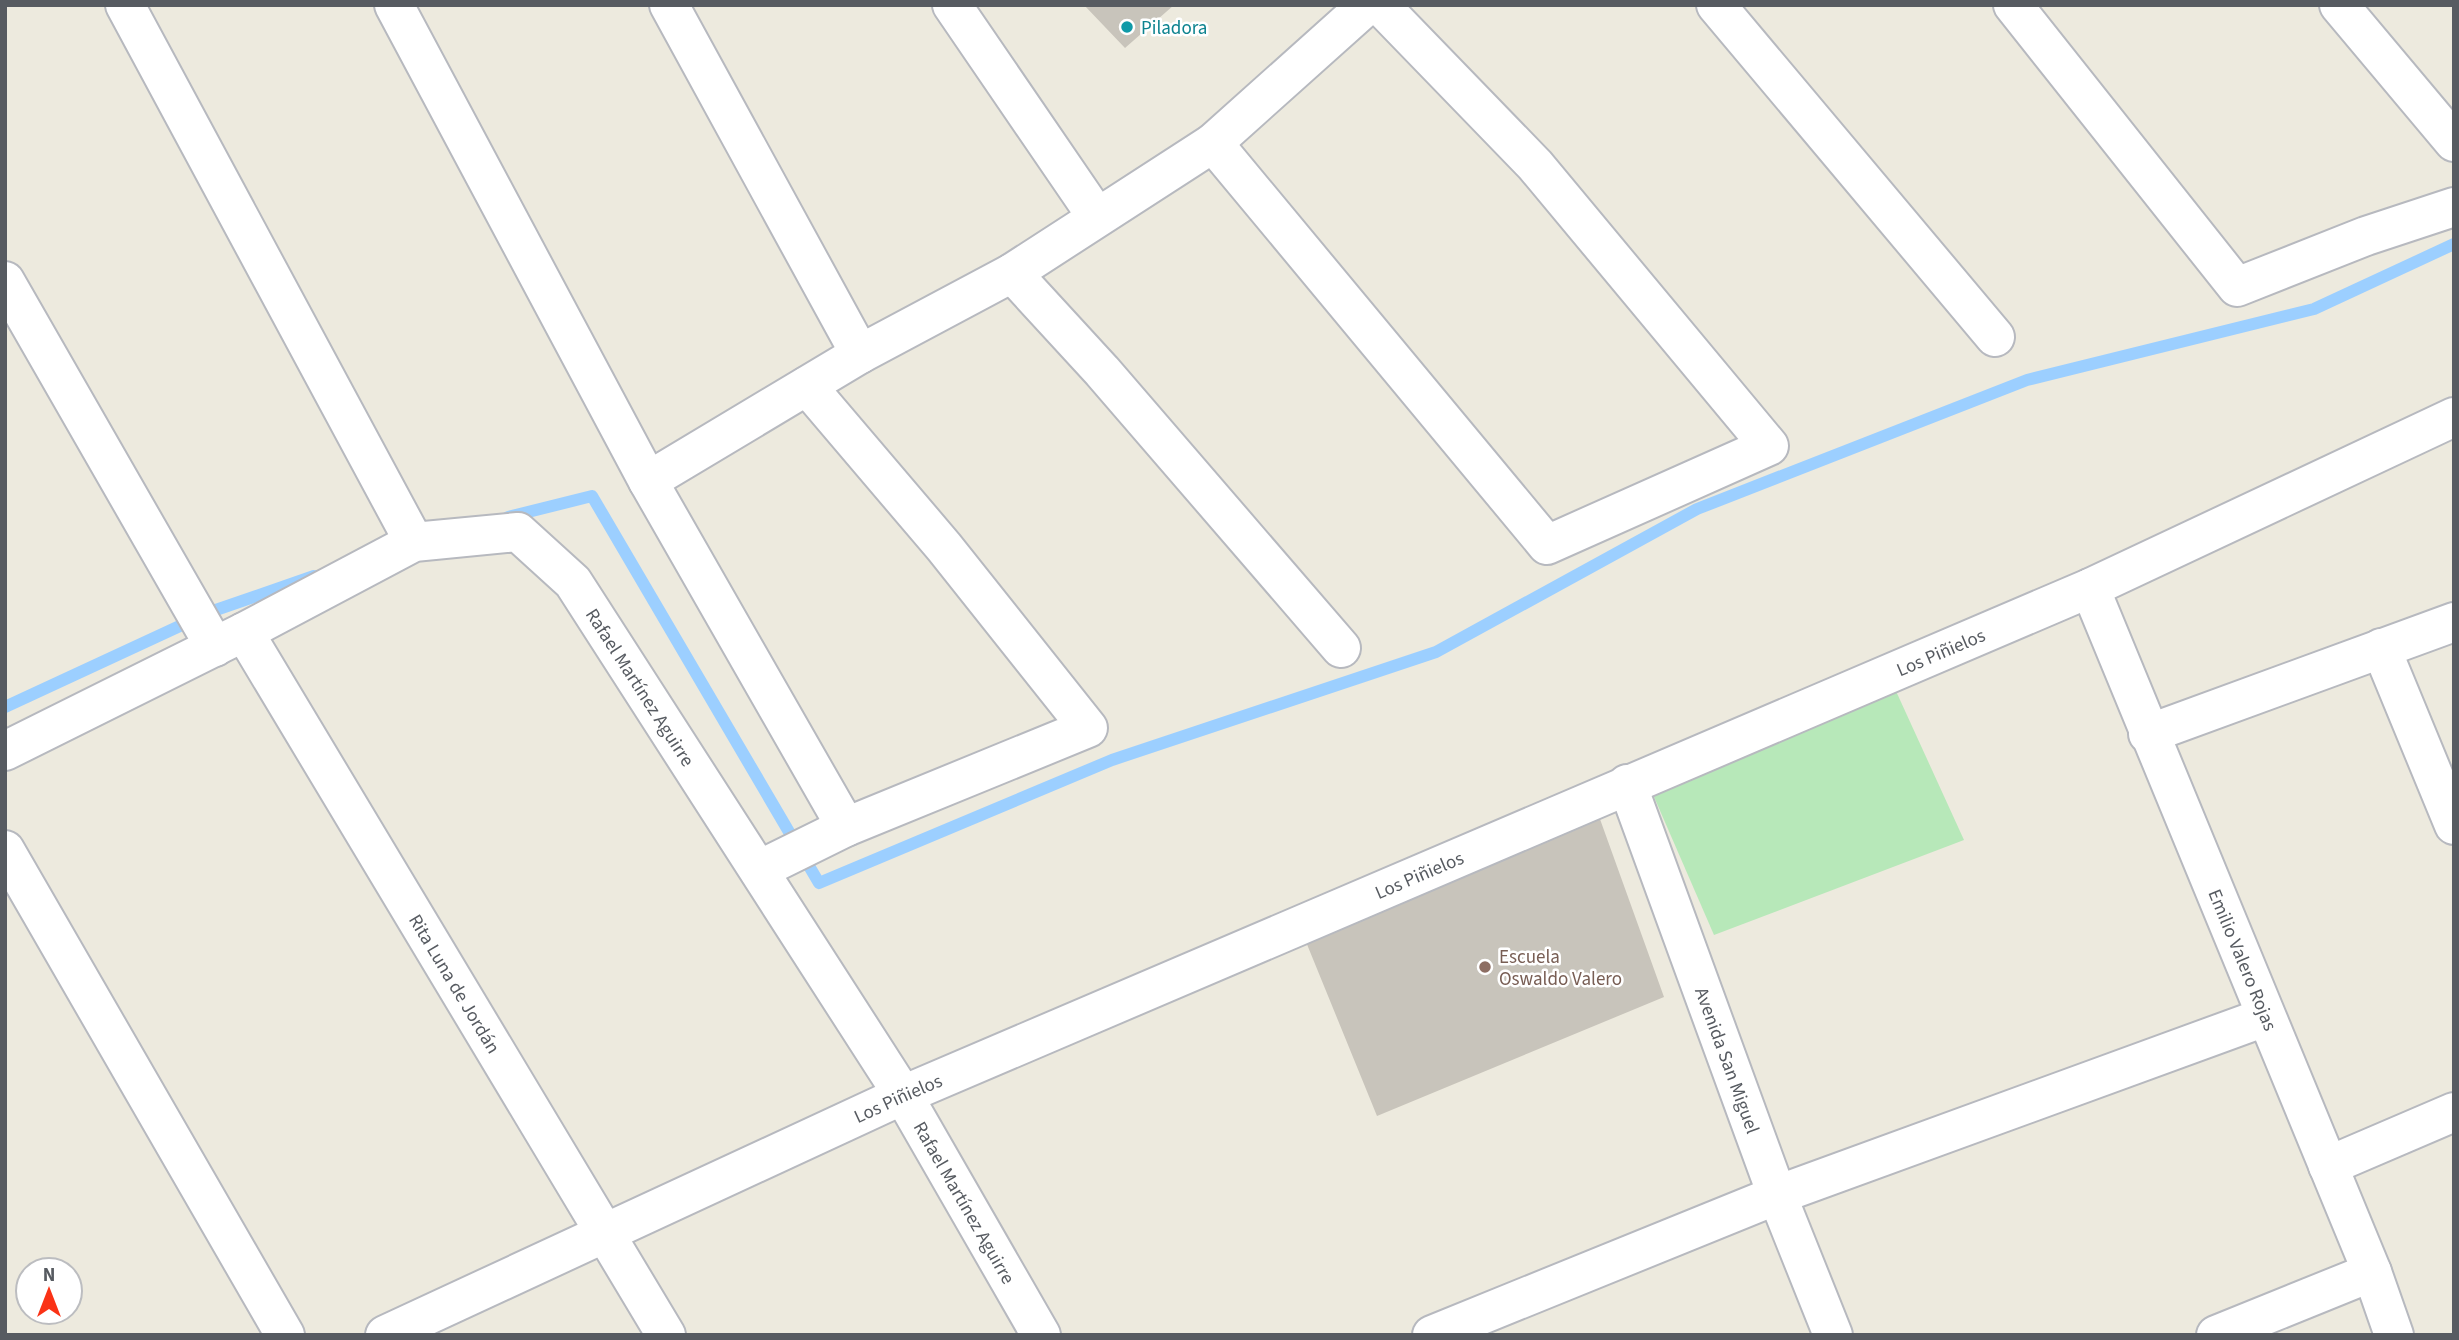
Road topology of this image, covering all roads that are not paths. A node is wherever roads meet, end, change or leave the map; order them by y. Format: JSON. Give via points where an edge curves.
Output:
{"nodes":[{"id":1,"x":125,"y":5,"type":"edge"},
{"id":2,"x":394,"y":5,"type":"edge"},
{"id":3,"x":669,"y":5,"type":"edge"},
{"id":4,"x":952,"y":5,"type":"edge"},
{"id":5,"x":1367,"y":5,"type":"edge"},
{"id":6,"x":1380,"y":5,"type":"edge"},
{"id":7,"x":1716,"y":5,"type":"edge"},
{"id":8,"x":2013,"y":5,"type":"edge"},
{"id":9,"x":2339,"y":5,"type":"edge"},
{"id":10,"x":2454,"y":142,"type":"edge"},
{"id":11,"x":1213,"y":143,"type":"junction"},
{"id":12,"x":2454,"y":207,"type":"edge"},
{"id":13,"x":1097,"y":217,"type":"junction"},
{"id":14,"x":1012,"y":273,"type":"junction"},
{"id":15,"x":5,"y":281,"type":"edge"},
{"id":16,"x":1995,"y":337,"type":"dead end"},
{"id":17,"x":860,"y":355,"type":"junction"},
{"id":18,"x":807,"y":386,"type":"junction"},
{"id":19,"x":2454,"y":417,"type":"edge"},
{"id":20,"x":648,"y":481,"type":"junction"},
{"id":21,"x":414,"y":542,"type":"junction"},
{"id":22,"x":2090,"y":588,"type":"junction"},
{"id":23,"x":2454,"y":622,"type":"edge"},
{"id":24,"x":230,"y":640,"type":"junction"},
{"id":25,"x":1340,"y":648,"type":"dead end"},
{"id":26,"x":2381,"y":648,"type":"junction"},
{"id":27,"x":2148,"y":734,"type":"junction"},
{"id":28,"x":5,"y":751,"type":"edge"},
{"id":29,"x":1628,"y":784,"type":"junction"},
{"id":30,"x":2454,"y":825,"type":"edge"},
{"id":31,"x":846,"y":827,"type":"junction"},
{"id":32,"x":5,"y":850,"type":"edge"},
{"id":33,"x":759,"y":870,"type":"junction"},
{"id":34,"x":2265,"y":1017,"type":"junction"},
{"id":35,"x":903,"y":1095,"type":"junction"},
{"id":36,"x":2454,"y":1112,"type":"edge"},
{"id":37,"x":2328,"y":1166,"type":"junction"},
{"id":38,"x":1777,"y":1195,"type":"junction"},
{"id":39,"x":606,"y":1232,"type":"junction"},
{"id":40,"x":2372,"y":1272,"type":"junction"},
{"id":41,"x":285,"y":1335,"type":"edge"},
{"id":42,"x":385,"y":1335,"type":"edge"},
{"id":43,"x":666,"y":1335,"type":"edge"},
{"id":44,"x":1041,"y":1335,"type":"edge"},
{"id":45,"x":1432,"y":1335,"type":"edge"},
{"id":46,"x":1833,"y":1335,"type":"edge"},
{"id":47,"x":2216,"y":1335,"type":"edge"},
{"id":48,"x":2394,"y":1335,"type":"edge"}],
"edges":[{"from":1,"to":21,"type":"street"},
{"from":2,"to":20,"type":"street"},
{"from":3,"to":17,"type":"street"},
{"from":4,"to":13,"type":"street"},
{"from":5,"to":11,"type":"street"},
{"from":6,"to":11,"type":"street","via":[[1535,165],[1769,446],[1547,545]]},
{"from":7,"to":16,"type":"street"},
{"from":8,"to":12,"type":"street","via":[[2237,287]]},
{"from":9,"to":10,"type":"street"},
{"from":11,"to":13,"type":"street"},
{"from":13,"to":14,"type":"street"},
{"from":14,"to":17,"type":"street"},
{"from":14,"to":25,"type":"street"},
{"from":15,"to":24,"type":"street","name":"Rita Luna de Jordán"},
{"from":17,"to":18,"type":"street"},
{"from":18,"to":20,"type":"street"},
{"from":18,"to":31,"type":"street","via":[[944,547],[1088,728]]},
{"from":19,"to":22,"type":"street","name":"Los Piñielos"},
{"from":20,"to":31,"type":"street"},
{"from":21,"to":24,"type":"street","name":"Rafael Martínez Aguirre"},
{"from":21,"to":33,"type":"street","name":"Rafael Martínez Aguirre","via":[[518,532],[573,582]]},
{"from":22,"to":27,"type":"street","name":"Emilio Valero Rojas"},
{"from":22,"to":29,"type":"street","name":"Los Piñielos"},
{"from":23,"to":26,"type":"street"},
{"from":24,"to":28,"type":"street","name":"Rafael Martínez Aguirre"},
{"from":24,"to":39,"type":"street","name":"Rita Luna de Jordán"},
{"from":26,"to":27,"type":"street"},
{"from":26,"to":30,"type":"street"},
{"from":27,"to":34,"type":"street","name":"Emilio Valero Rojas"},
{"from":29,"to":35,"type":"street","name":"Los Piñielos"},
{"from":29,"to":38,"type":"street","name":"Avenida San Miguel"},
{"from":31,"to":33,"type":"street"},
{"from":32,"to":41,"type":"street"},
{"from":33,"to":35,"type":"street","name":"Rafael Martínez Aguirre"},
{"from":34,"to":37,"type":"street","name":"Emilio Valero Rojas"},
{"from":34,"to":38,"type":"street"},
{"from":35,"to":39,"type":"street","name":"Los Piñielos"},
{"from":35,"to":44,"type":"street","name":"Rafael Martínez Aguirre"},
{"from":36,"to":37,"type":"street"},
{"from":37,"to":40,"type":"street","name":"Emilio Valero Rojas"},
{"from":38,"to":45,"type":"street"},
{"from":38,"to":46,"type":"street","name":"Avenida San Miguel"},
{"from":39,"to":42,"type":"street","name":"Los Piñielos"},
{"from":39,"to":43,"type":"street","name":"Rita Luna de Jordán"},
{"from":40,"to":47,"type":"street"},
{"from":40,"to":48,"type":"street","name":"Emilio Valero Rojas"}]}
